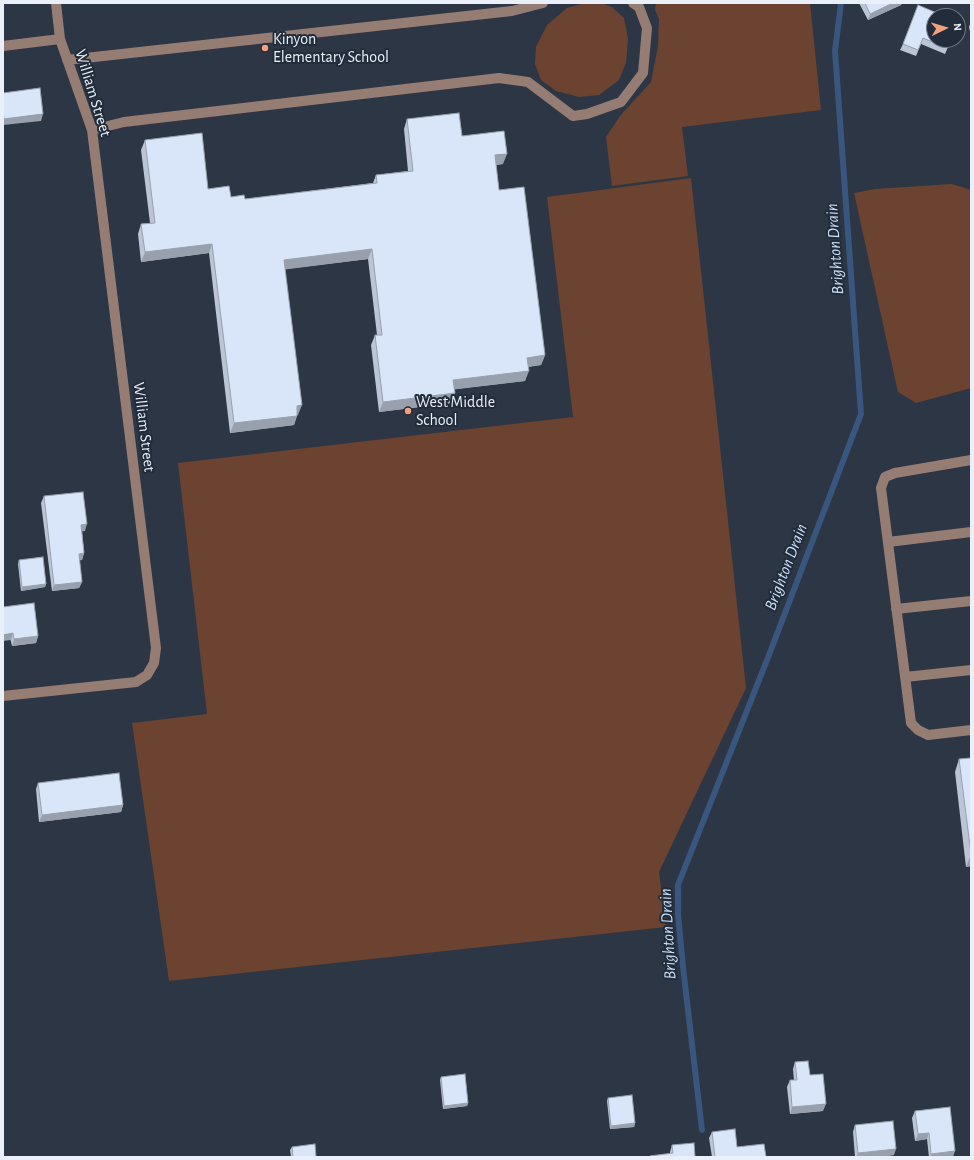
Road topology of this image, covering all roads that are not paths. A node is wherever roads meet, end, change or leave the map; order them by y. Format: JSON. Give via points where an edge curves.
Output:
{"nodes":[{"id":1,"x":56,"y":3,"type":"edge"},
{"id":2,"x":542,"y":3,"type":"edge"},
{"id":3,"x":633,"y":3,"type":"edge"},
{"id":4,"x":60,"y":39,"type":"junction"},
{"id":5,"x":3,"y":46,"type":"edge"},
{"id":6,"x":67,"y":60,"type":"junction"},
{"id":7,"x":92,"y":130,"type":"junction"},
{"id":8,"x":971,"y":460,"type":"edge"},
{"id":9,"x":971,"y":532,"type":"edge"},
{"id":10,"x":888,"y":542,"type":"junction"},
{"id":11,"x":971,"y":600,"type":"edge"},
{"id":12,"x":896,"y":609,"type":"junction"},
{"id":13,"x":971,"y":670,"type":"edge"},
{"id":14,"x":905,"y":677,"type":"junction"},
{"id":15,"x":3,"y":696,"type":"edge"},
{"id":16,"x":971,"y":730,"type":"edge"}],
"edges":[{"from":1,"to":4,"type":"street","name":"William Street"},
{"from":2,"to":6,"type":"street","via":[[512,11]]},
{"from":3,"to":7,"type":"street","via":[[639,8],[647,28],[643,73],[620,102],[587,114],[573,116],[528,82],[499,78],[124,122]]},
{"from":4,"to":5,"type":"street"},
{"from":4,"to":6,"type":"street","name":"William Street"},
{"from":6,"to":7,"type":"street","name":"William Street"},
{"from":7,"to":15,"type":"street","name":"William Street","via":[[156,648],[154,663],[148,675],[136,682]]},
{"from":8,"to":10,"type":"street","via":[[884,477],[881,488]]},
{"from":9,"to":10,"type":"street"},
{"from":10,"to":12,"type":"street"},
{"from":11,"to":12,"type":"street"},
{"from":12,"to":14,"type":"street"},
{"from":13,"to":14,"type":"street"},
{"from":14,"to":16,"type":"street","via":[[911,723],[918,730],[928,735]]}]}
